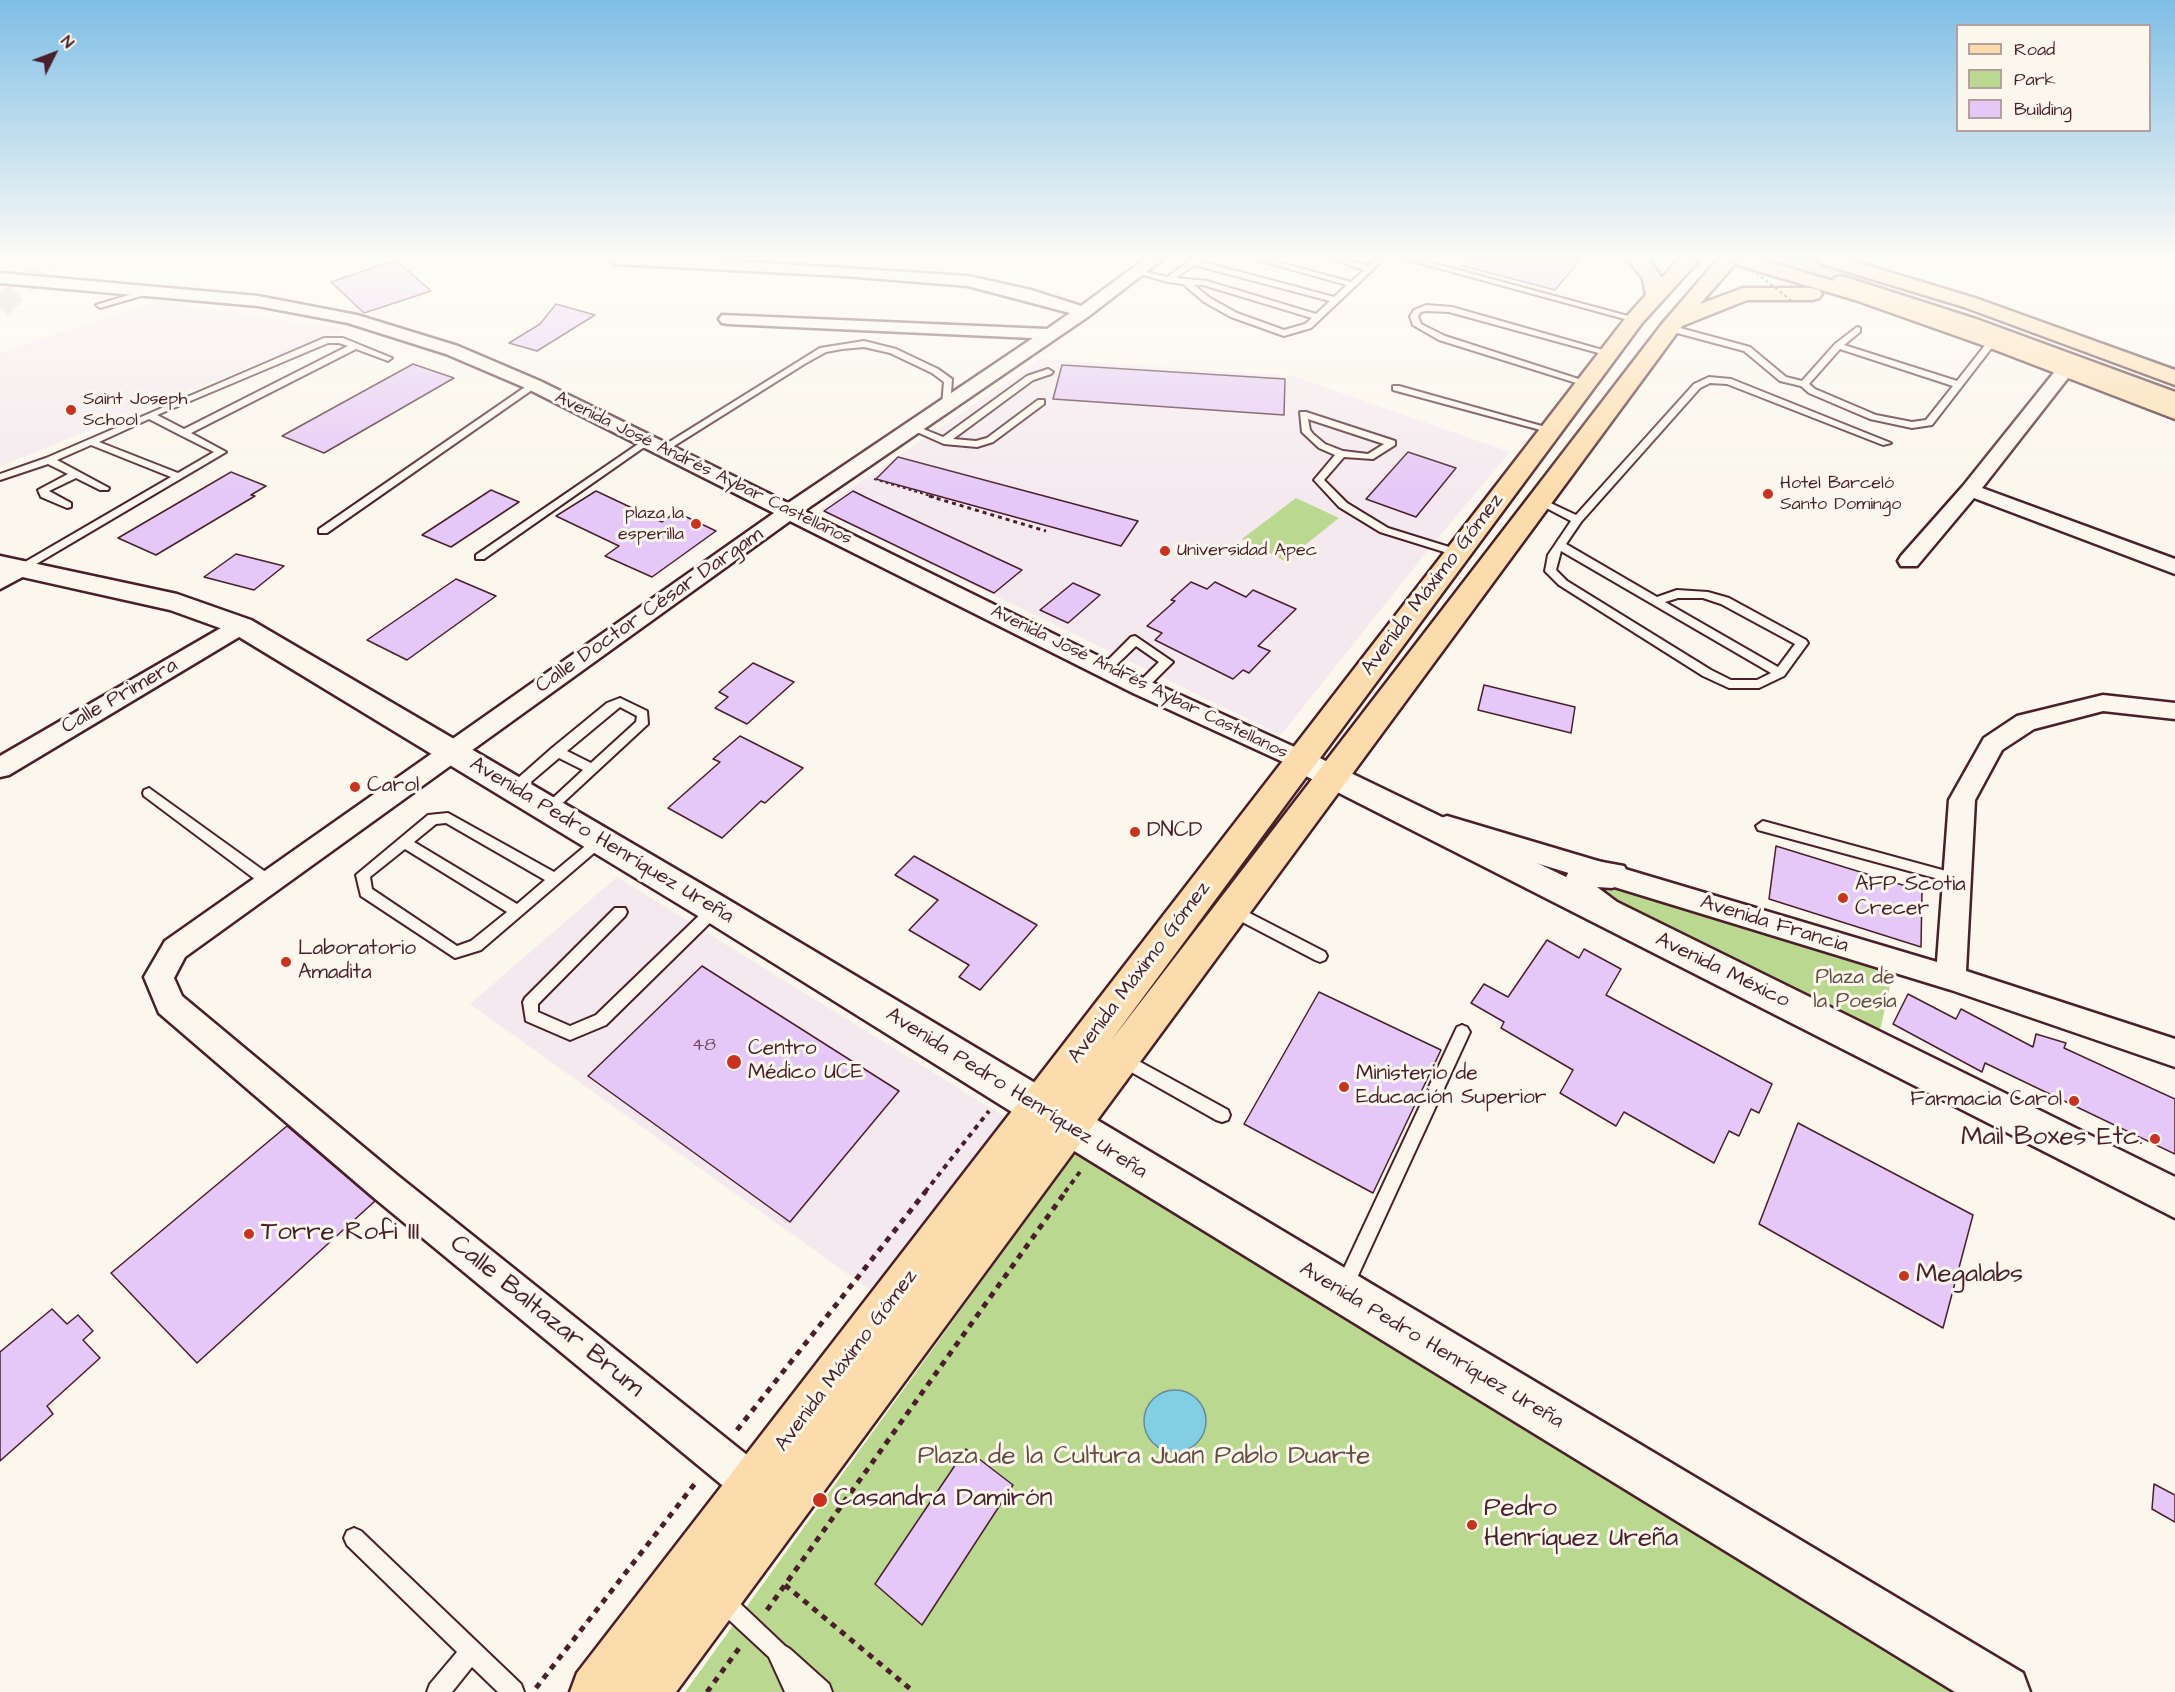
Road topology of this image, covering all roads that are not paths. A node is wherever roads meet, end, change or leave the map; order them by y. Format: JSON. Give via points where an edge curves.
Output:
{"nodes":[{"id":1,"x":413,"y":338,"type":"edge"},
{"id":2,"x":1045,"y":338,"type":"edge"},
{"id":3,"x":1442,"y":338,"type":"edge"},
{"id":4,"x":1554,"y":338,"type":"edge"},
{"id":5,"x":1621,"y":338,"type":"edge"},
{"id":6,"x":1661,"y":338,"type":"edge"},
{"id":7,"x":1712,"y":338,"type":"edge"},
{"id":8,"x":1848,"y":338,"type":"edge"},
{"id":9,"x":1982,"y":338,"type":"edge"},
{"id":10,"x":2009,"y":338,"type":"edge"},
{"id":11,"x":2045,"y":338,"type":"edge"},
{"id":12,"x":2065,"y":338,"type":"edge"},
{"id":13,"x":1993,"y":342,"type":"junction"},
{"id":14,"x":355,"y":346,"type":"junction"},
{"id":15,"x":1838,"y":346,"type":"junction"},
{"id":16,"x":1609,"y":353,"type":"junction"},
{"id":17,"x":388,"y":358,"type":"dead end"},
{"id":18,"x":2066,"y":369,"type":"junction"},
{"id":19,"x":1048,"y":372,"type":"dead end"},
{"id":20,"x":2175,"y":378,"type":"edge"},
{"id":21,"x":1586,"y":383,"type":"junction"},
{"id":22,"x":1804,"y":384,"type":"junction"},
{"id":23,"x":534,"y":385,"type":"junction"},
{"id":24,"x":1959,"y":385,"type":"junction"},
{"id":25,"x":2175,"y":386,"type":"edge"},
{"id":26,"x":1396,"y":388,"type":"dead end"},
{"id":27,"x":2175,"y":400,"type":"edge"},
{"id":28,"x":1041,"y":402,"type":"dead end"},
{"id":29,"x":947,"y":405,"type":"junction"},
{"id":30,"x":2175,"y":412,"type":"edge"},
{"id":31,"x":149,"y":415,"type":"junction"},
{"id":32,"x":913,"y":428,"type":"junction"},
{"id":33,"x":1551,"y":430,"type":"junction"},
{"id":34,"x":183,"y":433,"type":"junction"},
{"id":35,"x":944,"y":441,"type":"junction"},
{"id":36,"x":91,"y":442,"type":"junction"},
{"id":37,"x":1886,"y":443,"type":"dead end"},
{"id":38,"x":655,"y":445,"type":"junction"},
{"id":39,"x":1341,"y":454,"type":"junction"},
{"id":40,"x":49,"y":459,"type":"junction"},
{"id":41,"x":76,"y":474,"type":"junction"},
{"id":42,"x":0,"y":477,"type":"edge"},
{"id":43,"x":179,"y":477,"type":"junction"},
{"id":44,"x":104,"y":488,"type":"dead end"},
{"id":45,"x":1970,"y":490,"type":"junction"},
{"id":46,"x":1538,"y":501,"type":"junction"},
{"id":47,"x":67,"y":505,"type":"dead end"},
{"id":48,"x":790,"y":512,"type":"junction"},
{"id":49,"x":1577,"y":520,"type":"junction"},
{"id":50,"x":323,"y":531,"type":"dead end"},
{"id":51,"x":1559,"y":545,"type":"junction"},
{"id":52,"x":1458,"y":553,"type":"junction"},
{"id":53,"x":480,"y":557,"type":"dead end"},
{"id":54,"x":1909,"y":561,"type":"dead end"},
{"id":55,"x":2175,"y":567,"type":"edge"},
{"id":56,"x":7,"y":571,"type":"edge"},
{"id":57,"x":1656,"y":601,"type":"junction"},
{"id":58,"x":241,"y":626,"type":"junction"},
{"id":59,"x":1105,"y":669,"type":"junction"},
{"id":60,"x":1780,"y":674,"type":"junction"},
{"id":61,"x":1141,"y":687,"type":"junction"},
{"id":62,"x":2175,"y":711,"type":"edge"},
{"id":63,"x":556,"y":751,"type":"junction"},
{"id":64,"x":451,"y":753,"type":"junction"},
{"id":65,"x":0,"y":768,"type":"edge"},
{"id":66,"x":1316,"y":768,"type":"junction"},
{"id":67,"x":591,"y":769,"type":"junction"},
{"id":68,"x":514,"y":789,"type":"junction"},
{"id":69,"x":149,"y":793,"type":"dead end"},
{"id":70,"x":548,"y":809,"type":"junction"},
{"id":71,"x":1406,"y":814,"type":"junction"},
{"id":72,"x":1763,"y":825,"type":"dead end"},
{"id":73,"x":601,"y":841,"type":"junction"},
{"id":74,"x":405,"y":843,"type":"junction"},
{"id":75,"x":1612,"y":875,"type":"junction"},
{"id":76,"x":554,"y":879,"type":"junction"},
{"id":77,"x":1957,"y":879,"type":"junction"},
{"id":78,"x":269,"y":882,"type":"junction"},
{"id":79,"x":715,"y":909,"type":"junction"},
{"id":80,"x":1230,"y":909,"type":"junction"},
{"id":81,"x":517,"y":910,"type":"junction"},
{"id":82,"x":620,"y":912,"type":"dead end"},
{"id":83,"x":1612,"y":916,"type":"junction"},
{"id":84,"x":1320,"y":956,"type":"dead end"},
{"id":85,"x":159,"y":977,"type":"joint"},
{"id":86,"x":1952,"y":978,"type":"junction"},
{"id":87,"x":1462,"y":1032,"type":"dead end"},
{"id":88,"x":2175,"y":1053,"type":"edge"},
{"id":89,"x":1119,"y":1058,"type":"junction"},
{"id":90,"x":1222,"y":1115,"type":"dead end"},
{"id":91,"x":1053,"y":1117,"type":"junction"},
{"id":92,"x":2175,"y":1197,"type":"edge"},
{"id":93,"x":1341,"y":1292,"type":"junction"},
{"id":94,"x":753,"y":1485,"type":"junction"},
{"id":95,"x":354,"y":1538,"type":"dead end"},
{"id":96,"x":717,"y":1595,"type":"junction"},
{"id":97,"x":776,"y":1650,"type":"junction"},
{"id":98,"x":471,"y":1652,"type":"junction"},
{"id":99,"x":438,"y":1692,"type":"edge"},
{"id":100,"x":513,"y":1692,"type":"edge"},
{"id":101,"x":596,"y":1692,"type":"edge"},
{"id":102,"x":644,"y":1692,"type":"edge"},
{"id":103,"x":796,"y":1692,"type":"edge"},
{"id":104,"x":821,"y":1692,"type":"edge"},
{"id":105,"x":2004,"y":1692,"type":"edge"}],
"edges":[{"from":1,"to":23,"type":"street","name":"Avenida José Andrés Aybar Castellanos"},
{"from":2,"to":29,"type":"street","name":"Calle Doctor César Dargam"},
{"from":3,"to":21,"type":"lane"},
{"from":4,"to":16,"type":"lane"},
{"from":5,"to":16,"type":"main road","name":"Avenida Máximo Gómez"},
{"from":6,"to":46,"type":"main road","name":"Avenida Máximo Gómez"},
{"from":7,"to":22,"type":"lane","via":[[1747,349],[1783,379]]},
{"from":8,"to":15,"type":"lane"},
{"from":9,"to":13,"type":"main road"},
{"from":10,"to":27,"type":"main road"},
{"from":11,"to":25,"type":"main road"},
{"from":12,"to":20,"type":"main road"},
{"from":13,"to":18,"type":"main road"},
{"from":13,"to":24,"type":"lane"},
{"from":14,"to":17,"type":"lane"},
{"from":14,"to":31,"type":"lane","via":[[327,339]]},
{"from":14,"to":34,"type":"lane"},
{"from":15,"to":22,"type":"lane"},
{"from":15,"to":24,"type":"lane"},
{"from":16,"to":21,"type":"main road","name":"Avenida Máximo Gómez"},
{"from":18,"to":30,"type":"main road"},
{"from":18,"to":45,"type":"street"},
{"from":19,"to":35,"type":"lane","via":[[1030,378]]},
{"from":21,"to":33,"type":"main road","name":"Avenida Máximo Gómez"},
{"from":22,"to":24,"type":"lane","via":[[1873,417],[1912,425],[1929,423]]},
{"from":23,"to":38,"type":"street","name":"Avenida José Andrés Aybar Castellanos"},
{"from":23,"to":50,"type":"lane"},
{"from":26,"to":33,"type":"lane"},
{"from":28,"to":35,"type":"lane","via":[[990,440],[961,444]]},
{"from":29,"to":32,"type":"street","name":"Calle Doctor César Dargam"},
{"from":29,"to":38,"type":"lane","via":[[949,381],[935,371],[893,351],[864,344],[842,346],[823,350]]},
{"from":31,"to":34,"type":"lane"},
{"from":31,"to":36,"type":"lane"},
{"from":32,"to":35,"type":"lane"},
{"from":32,"to":48,"type":"street","name":"Calle Doctor César Dargam"},
{"from":33,"to":52,"type":"main road","name":"Avenida Máximo Gómez"},
{"from":34,"to":43,"type":"lane","via":[[221,453]]},
{"from":36,"to":40,"type":"lane"},
{"from":36,"to":43,"type":"lane"},
{"from":37,"to":49,"type":"lane","via":[[1728,381],[1709,380],[1697,386]]},
{"from":38,"to":48,"type":"street","name":"Avenida José Andrés Aybar Castellanos"},
{"from":38,"to":53,"type":"lane"},
{"from":39,"to":39,"type":"lane","via":[[1370,457],[1392,443],[1303,414],[1310,436]]},
{"from":39,"to":52,"type":"lane","via":[[1319,480],[1343,505],[1384,530]]},
{"from":40,"to":41,"type":"lane"},
{"from":40,"to":42,"type":"lane"},
{"from":41,"to":44,"type":"lane"},
{"from":41,"to":47,"type":"lane","via":[[43,490],[45,495]]},
{"from":43,"to":56,"type":"lane"},
{"from":45,"to":54,"type":"street"},
{"from":45,"to":55,"type":"street"},
{"from":46,"to":49,"type":"lane"},
{"from":46,"to":66,"type":"main road","name":"Avenida Máximo Gómez"},
{"from":48,"to":59,"type":"street","name":"Avenida José Andrés Aybar Castellanos"},
{"from":48,"to":64,"type":"street","name":"Calle Doctor César Dargam"},
{"from":49,"to":51,"type":"lane"},
{"from":51,"to":57,"type":"lane"},
{"from":51,"to":60,"type":"lane","via":[[1549,563],[1550,571],[1563,583],[1707,673],[1742,686],[1759,684]]},
{"from":52,"to":66,"type":"main road","name":"Avenida Máximo Gómez"},
{"from":56,"to":58,"type":"main road","name":"Avenida Pedro Henríquez Ureña","via":[[177,603]]},
{"from":57,"to":60,"type":"lane"},
{"from":57,"to":60,"type":"lane","via":[[1677,594],[1704,594],[1725,601],[1802,644]]},
{"from":58,"to":64,"type":"main road","name":"Avenida Pedro Henríquez Ureña"},
{"from":58,"to":65,"type":"street","name":"Calle Primera"},
{"from":59,"to":61,"type":"street","name":"Avenida José Andrés Aybar Castellanos"},
{"from":59,"to":61,"type":"lane","via":[[1135,640],[1167,662]]},
{"from":61,"to":66,"type":"street","name":"Avenida José Andrés Aybar Castellanos"},
{"from":62,"to":77,"type":"street","via":[[2103,703],[2026,722],[1993,744],[1962,800]]},
{"from":63,"to":67,"type":"lane"},
{"from":63,"to":67,"type":"lane","via":[[620,702],[642,714],[642,724]]},
{"from":63,"to":68,"type":"lane"},
{"from":64,"to":68,"type":"main road","name":"Avenida Pedro Henríquez Ureña"},
{"from":64,"to":78,"type":"street","name":"Calle Doctor César Dargam"},
{"from":66,"to":71,"type":"main road","name":"Avenida México"},
{"from":66,"to":80,"type":"main road","name":"Avenida Máximo Gómez"},
{"from":66,"to":91,"type":"main road","name":"Avenida Máximo Gómez"},
{"from":67,"to":70,"type":"lane"},
{"from":68,"to":70,"type":"main road","name":"Avenida Pedro Henríquez Ureña"},
{"from":69,"to":78,"type":"lane"},
{"from":70,"to":73,"type":"main road","name":"Avenida Pedro Henríquez Ureña"},
{"from":71,"to":75,"type":"street","name":"Avenida Francia"},
{"from":71,"to":83,"type":"main road","name":"Avenida México"},
{"from":72,"to":77,"type":"lane"},
{"from":73,"to":76,"type":"lane"},
{"from":73,"to":79,"type":"main road","name":"Avenida Pedro Henríquez Ureña"},
{"from":74,"to":76,"type":"lane","via":[[433,819],[448,818]]},
{"from":74,"to":81,"type":"lane"},
{"from":74,"to":81,"type":"lane","via":[[363,875],[366,892],[455,952],[476,946]]},
{"from":75,"to":83,"type":"main road","via":[[1591,873],[1583,878],[1580,888],[1586,898]]},
{"from":75,"to":86,"type":"street","name":"Avenida Francia"},
{"from":76,"to":81,"type":"lane"},
{"from":77,"to":86,"type":"street"},
{"from":78,"to":85,"type":"street","name":"Calle Doctor César Dargam","via":[[175,949]]},
{"from":79,"to":82,"type":"lane","via":[[601,1020],[570,1033],[531,1016],[530,1002]]},
{"from":79,"to":91,"type":"main road","name":"Avenida Pedro Henríquez Ureña"},
{"from":80,"to":84,"type":"lane"},
{"from":80,"to":89,"type":"main road","name":"Avenida Máximo Gómez"},
{"from":83,"to":92,"type":"main road","name":"Avenida México"},
{"from":85,"to":94,"type":"street","name":"Calle Baltazar Brum","via":[[170,1004],[385,1186]]},
{"from":86,"to":88,"type":"street","name":"Avenida Francia"},
{"from":87,"to":93,"type":"lane"},
{"from":89,"to":90,"type":"lane"},
{"from":89,"to":91,"type":"main road","name":"Avenida Máximo Gómez"},
{"from":91,"to":93,"type":"main road","name":"Avenida Pedro Henríquez Ureña"},
{"from":91,"to":94,"type":"main road","name":"Avenida Máximo Gómez"},
{"from":91,"to":96,"type":"main road","name":"Avenida Máximo Gómez"},
{"from":93,"to":105,"type":"main road","name":"Avenida Pedro Henríquez Ureña"},
{"from":94,"to":101,"type":"main road","name":"Avenida Máximo Gómez"},
{"from":95,"to":98,"type":"lane"},
{"from":96,"to":97,"type":"lane"},
{"from":96,"to":102,"type":"main road","name":"Avenida Máximo Gómez"},
{"from":97,"to":103,"type":"lane"},
{"from":97,"to":104,"type":"lane"},
{"from":98,"to":99,"type":"lane"},
{"from":98,"to":100,"type":"lane"}]}
